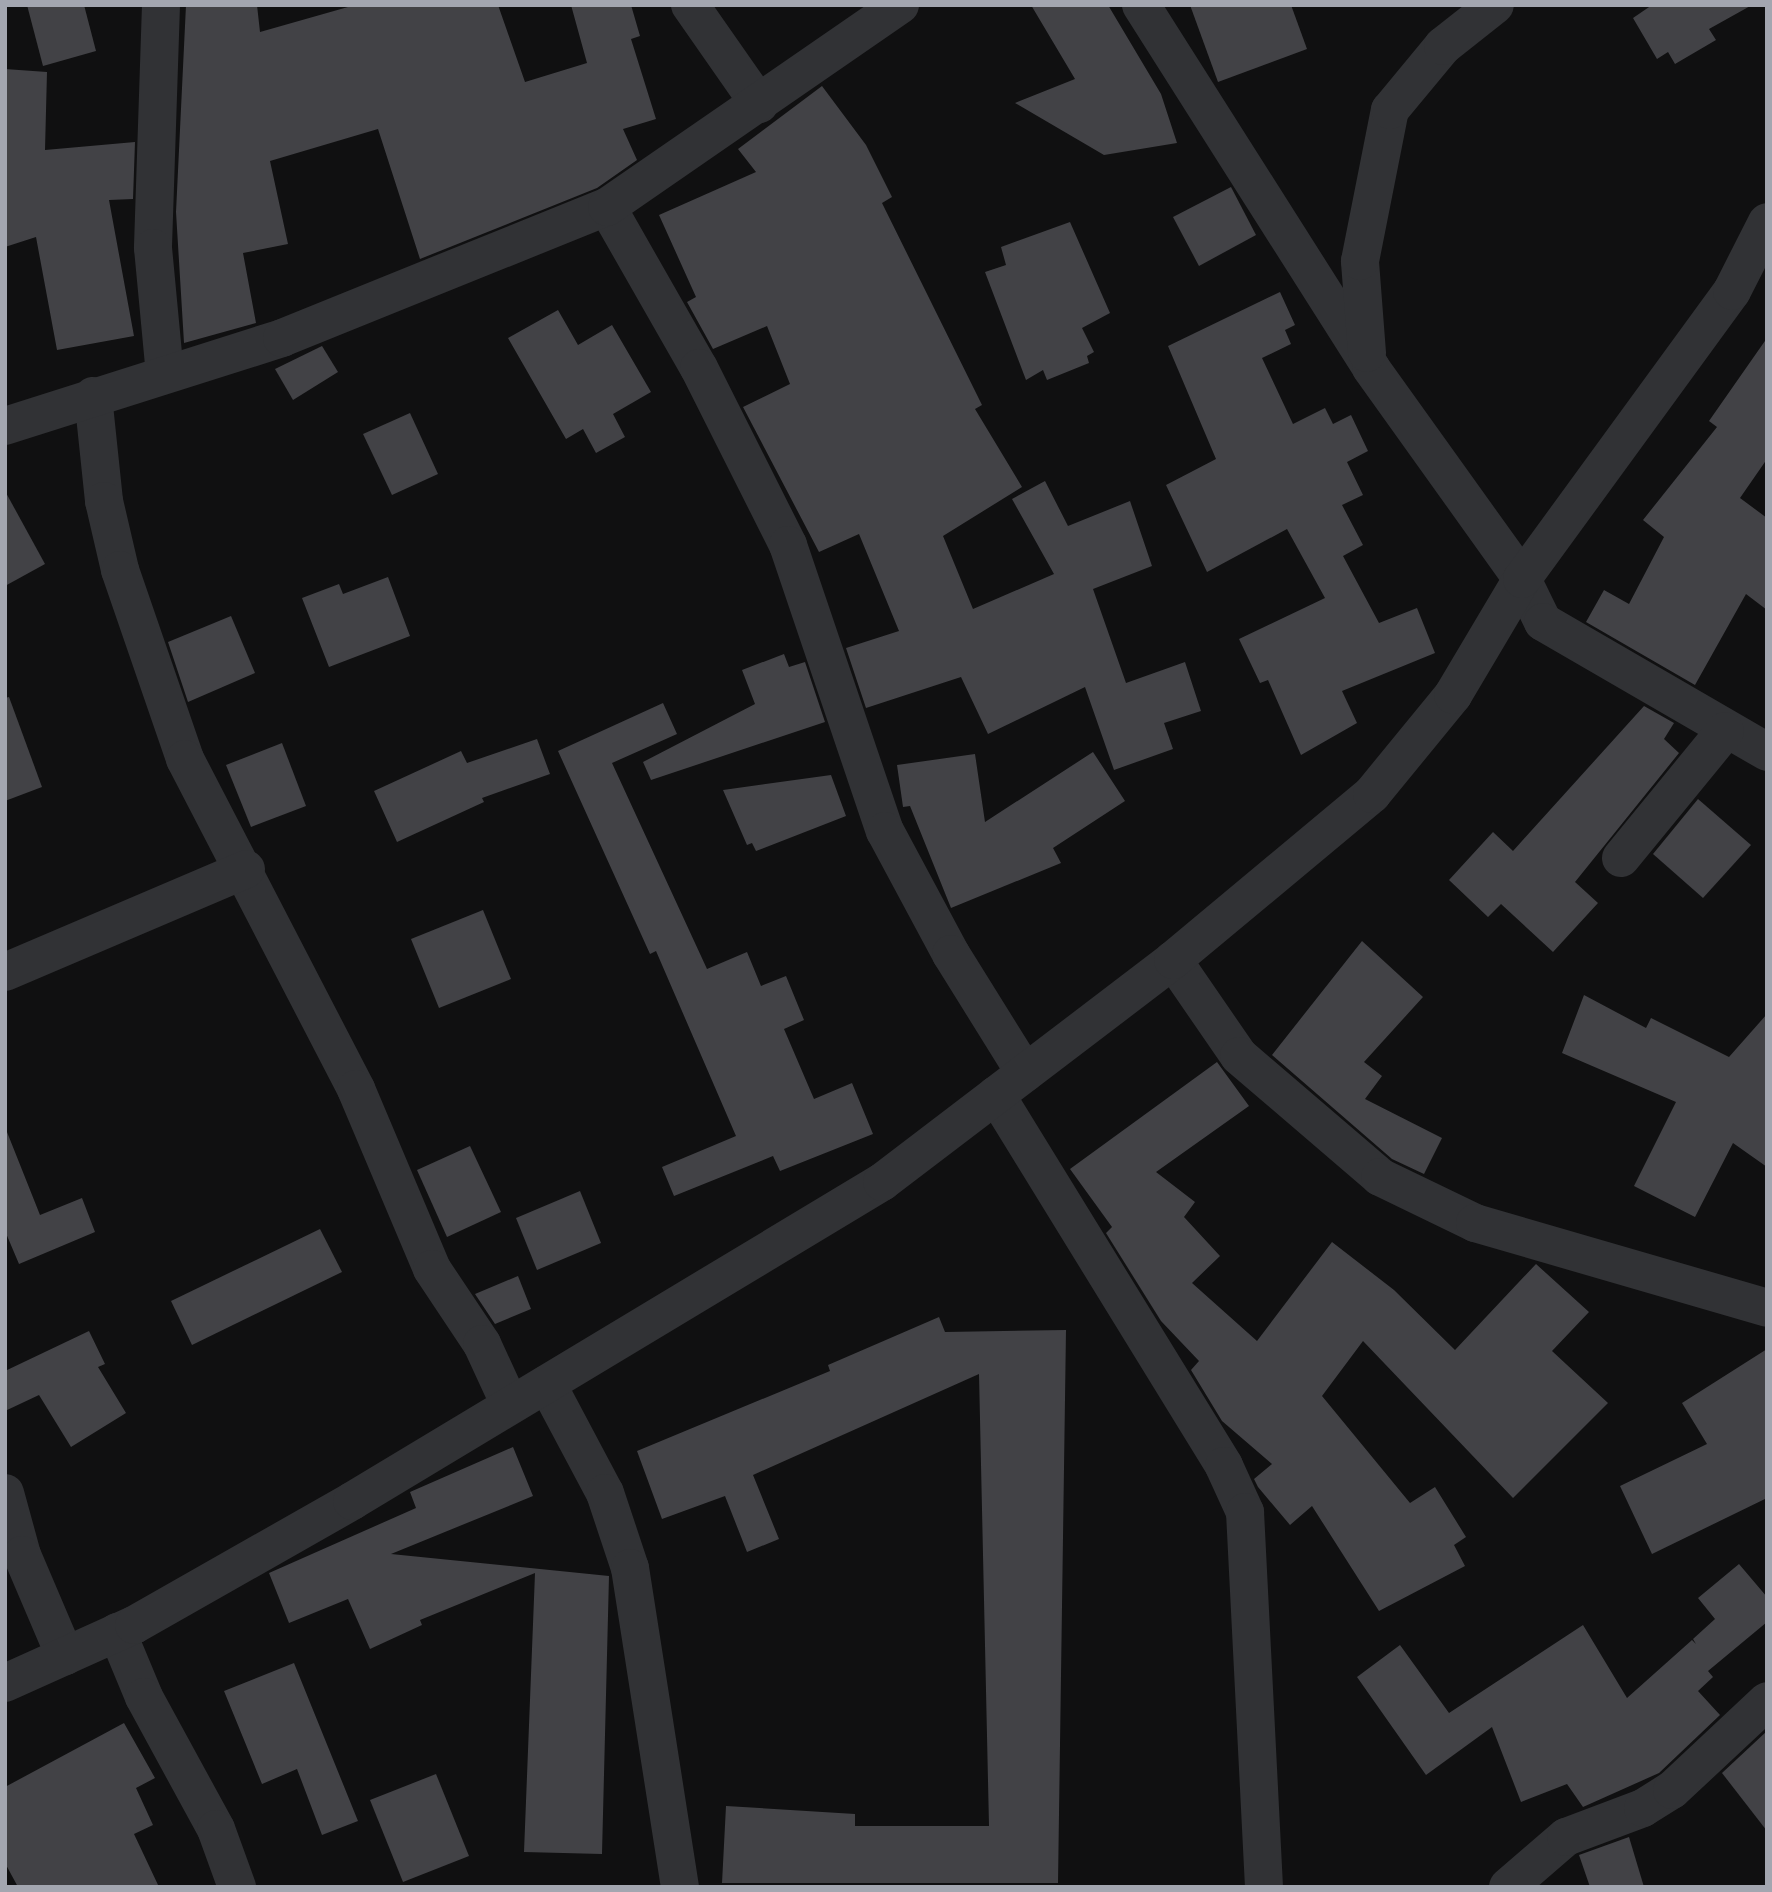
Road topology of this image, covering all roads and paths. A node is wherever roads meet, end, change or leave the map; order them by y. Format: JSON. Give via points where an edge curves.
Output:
{"nodes":[{"id":1,"x":161,"y":5,"type":"edge"},
{"id":2,"x":690,"y":5,"type":"edge"},
{"id":3,"x":900,"y":5,"type":"edge"},
{"id":4,"x":1141,"y":5,"type":"edge"},
{"id":5,"x":1495,"y":5,"type":"edge"},
{"id":6,"x":759,"y":104,"type":"junction"},
{"id":7,"x":607,"y":207,"type":"junction"},
{"id":8,"x":1767,"y":222,"type":"edge"},
{"id":9,"x":1371,"y":368,"type":"junction"},
{"id":10,"x":165,"y":374,"type":"junction"},
{"id":11,"x":93,"y":396,"type":"junction"},
{"id":12,"x":5,"y":426,"type":"edge"},
{"id":13,"x":1522,"y":579,"type":"junction"},
{"id":14,"x":1725,"y":731,"type":"junction"},
{"id":15,"x":1767,"y":752,"type":"edge"},
{"id":16,"x":1621,"y":858,"type":"dead end"},
{"id":17,"x":246,"y":869,"type":"junction"},
{"id":18,"x":1173,"y":960,"type":"junction"},
{"id":19,"x":5,"y":972,"type":"edge"},
{"id":20,"x":1010,"y":1084,"type":"junction"},
{"id":21,"x":1767,"y":1308,"type":"edge"},
{"id":22,"x":547,"y":1384,"type":"junction"},
{"id":23,"x":510,"y":1405,"type":"junction"},
{"id":24,"x":5,"y":1493,"type":"edge"},
{"id":25,"x":117,"y":1632,"type":"junction"},
{"id":26,"x":65,"y":1656,"type":"junction"},
{"id":27,"x":5,"y":1683,"type":"edge"},
{"id":28,"x":1767,"y":1701,"type":"edge"},
{"id":29,"x":237,"y":1887,"type":"edge"},
{"id":30,"x":680,"y":1887,"type":"edge"},
{"id":31,"x":1264,"y":1887,"type":"edge"},
{"id":32,"x":1508,"y":1887,"type":"edge"}],
"edges":[{"from":1,"to":10,"type":"street","via":[[153,248]]},
{"from":2,"to":6,"type":"street"},
{"from":3,"to":6,"type":"street"},
{"from":4,"to":9,"type":"street"},
{"from":5,"to":9,"type":"street","via":[[1443,46],[1390,110],[1360,261],[1360,323]]},
{"from":6,"to":7,"type":"street"},
{"from":7,"to":10,"type":"street","via":[[282,338]]},
{"from":7,"to":20,"type":"street","via":[[699,368],[788,545],[885,831]]},
{"from":8,"to":13,"type":"street","via":[[1732,291]]},
{"from":9,"to":13,"type":"street"},
{"from":10,"to":11,"type":"street"},
{"from":11,"to":12,"type":"street"},
{"from":11,"to":17,"type":"street","via":[[104,501],[155,685],[185,759]]},
{"from":13,"to":14,"type":"street","via":[[1543,622]]},
{"from":13,"to":18,"type":"street","via":[[1453,695],[1372,794]]},
{"from":14,"to":15,"type":"street"},
{"from":14,"to":16,"type":"street"},
{"from":17,"to":19,"type":"street"},
{"from":17,"to":23,"type":"street","via":[[356,1089],[432,1269],[482,1345]]},
{"from":18,"to":20,"type":"street"},
{"from":18,"to":21,"type":"street","via":[[1239,1056],[1380,1177],[1475,1223]]},
{"from":20,"to":22,"type":"street","via":[[882,1182]]},
{"from":20,"to":31,"type":"street","via":[[1224,1466],[1245,1512]]},
{"from":22,"to":23,"type":"street"},
{"from":22,"to":30,"type":"street","via":[[605,1493],[630,1568]]},
{"from":23,"to":25,"type":"street"},
{"from":24,"to":26,"type":"street","via":[[22,1555]]},
{"from":25,"to":26,"type":"street"},
{"from":25,"to":29,"type":"street","via":[[144,1697],[216,1829]]},
{"from":26,"to":27,"type":"street"},
{"from":28,"to":32,"type":"street","via":[[1672,1790],[1643,1808],[1566,1837]]}]}
